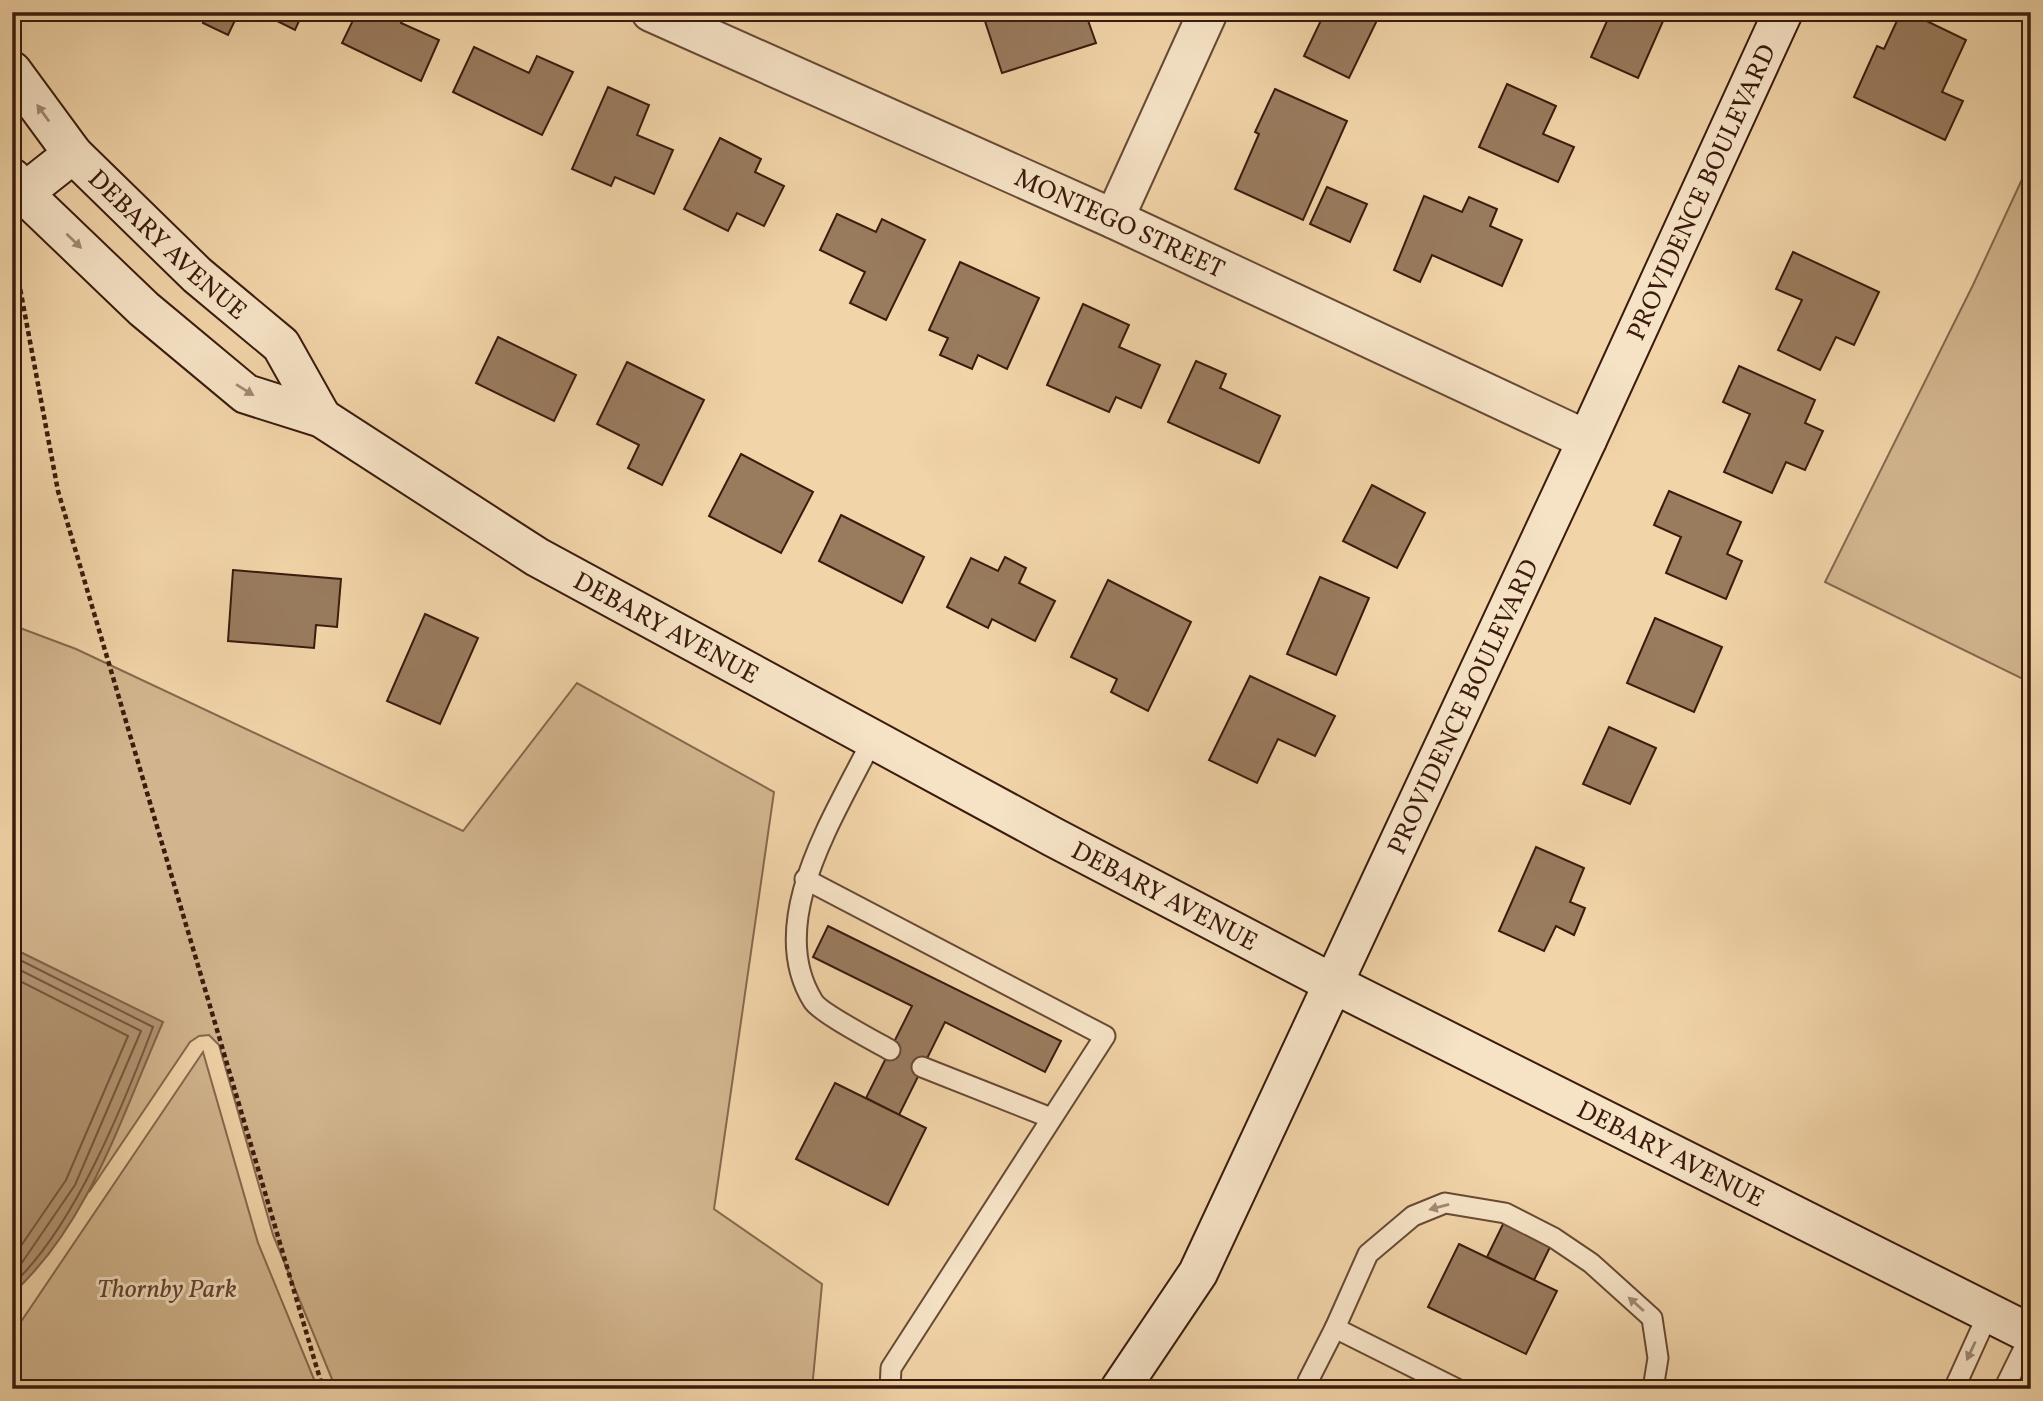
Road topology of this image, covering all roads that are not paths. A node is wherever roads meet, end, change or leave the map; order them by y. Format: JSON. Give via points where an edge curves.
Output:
{"nodes":[{"id":1,"x":1208,"y":12,"type":"edge"},
{"id":2,"x":1783,"y":12,"type":"edge"},
{"id":3,"x":659,"y":14,"type":"edge"},
{"id":4,"x":12,"y":71,"type":"edge"},
{"id":5,"x":73,"y":154,"type":"junction"},
{"id":6,"x":16,"y":191,"type":"edge"},
{"id":7,"x":1114,"y":219,"type":"junction"},
{"id":8,"x":322,"y":418,"type":"junction"},
{"id":9,"x":1587,"y":440,"type":"junction"},
{"id":10,"x":872,"y":740,"type":"junction"},
{"id":11,"x":805,"y":879,"type":"junction"},
{"id":12,"x":1334,"y":984,"type":"junction"},
{"id":13,"x":890,"y":1050,"type":"dead end"},
{"id":14,"x":922,"y":1067,"type":"dead end"},
{"id":15,"x":1051,"y":1118,"type":"junction"},
{"id":16,"x":1988,"y":1314,"type":"junction"},
{"id":17,"x":1335,"y":1328,"type":"junction"},
{"id":18,"x":2031,"y":1334,"type":"edge"},
{"id":19,"x":1312,"y":1386,"type":"edge"},
{"id":20,"x":890,"y":1389,"type":"edge"},
{"id":21,"x":1120,"y":1389,"type":"edge"},
{"id":22,"x":1457,"y":1389,"type":"edge"},
{"id":23,"x":1653,"y":1389,"type":"edge"},
{"id":24,"x":1954,"y":1389,"type":"edge"},
{"id":25,"x":2004,"y":1389,"type":"edge"}],
"edges":[{"from":1,"to":7,"type":"main road"},
{"from":2,"to":9,"type":"main road","name":"PROVIDENCE BOULEVARD"},
{"from":3,"to":7,"type":"main road","name":"MONTEGO STREET"},
{"from":5,"to":4,"type":"main road","name":"DEBARY AVENUE","one_way":true},
{"from":5,"to":6,"type":"main road"},
{"from":5,"to":8,"type":"main road","name":"DEBARY AVENUE","via":[[197,275],[281,345]]},
{"from":6,"to":8,"type":"main road","name":"DEBARY AVENUE","one_way":true,"via":[[144,309],[246,394]]},
{"from":7,"to":9,"type":"main road","name":"MONTEGO STREET"},
{"from":8,"to":10,"type":"main road","name":"DEBARY AVENUE","via":[[537,557]]},
{"from":9,"to":12,"type":"main road","name":"PROVIDENCE BOULEVARD"},
{"from":10,"to":11,"type":"lane"},
{"from":10,"to":12,"type":"main road","name":"DEBARY AVENUE"},
{"from":11,"to":13,"type":"lane","via":[[795,922],[798,960],[813,1003]]},
{"from":11,"to":15,"type":"lane","via":[[1105,1036]]},
{"from":12,"to":16,"type":"main road","name":"DEBARY AVENUE"},
{"from":12,"to":21,"type":"main road","name":"PROVIDENCE BOULEVARD","via":[[1198,1273]]},
{"from":14,"to":15,"type":"lane"},
{"from":15,"to":20,"type":"lane","via":[[891,1368]]},
{"from":16,"to":18,"type":"main road","name":"DEBARY AVENUE"},
{"from":16,"to":24,"type":"lane","one_way":true},
{"from":17,"to":19,"type":"lane"},
{"from":17,"to":22,"type":"lane"},
{"from":23,"to":17,"type":"lane","one_way":true,"via":[[1658,1358],[1652,1318],[1591,1263],[1505,1213],[1445,1203],[1413,1216],[1368,1254]]},
{"from":18,"to":25,"type":"lane"}]}
